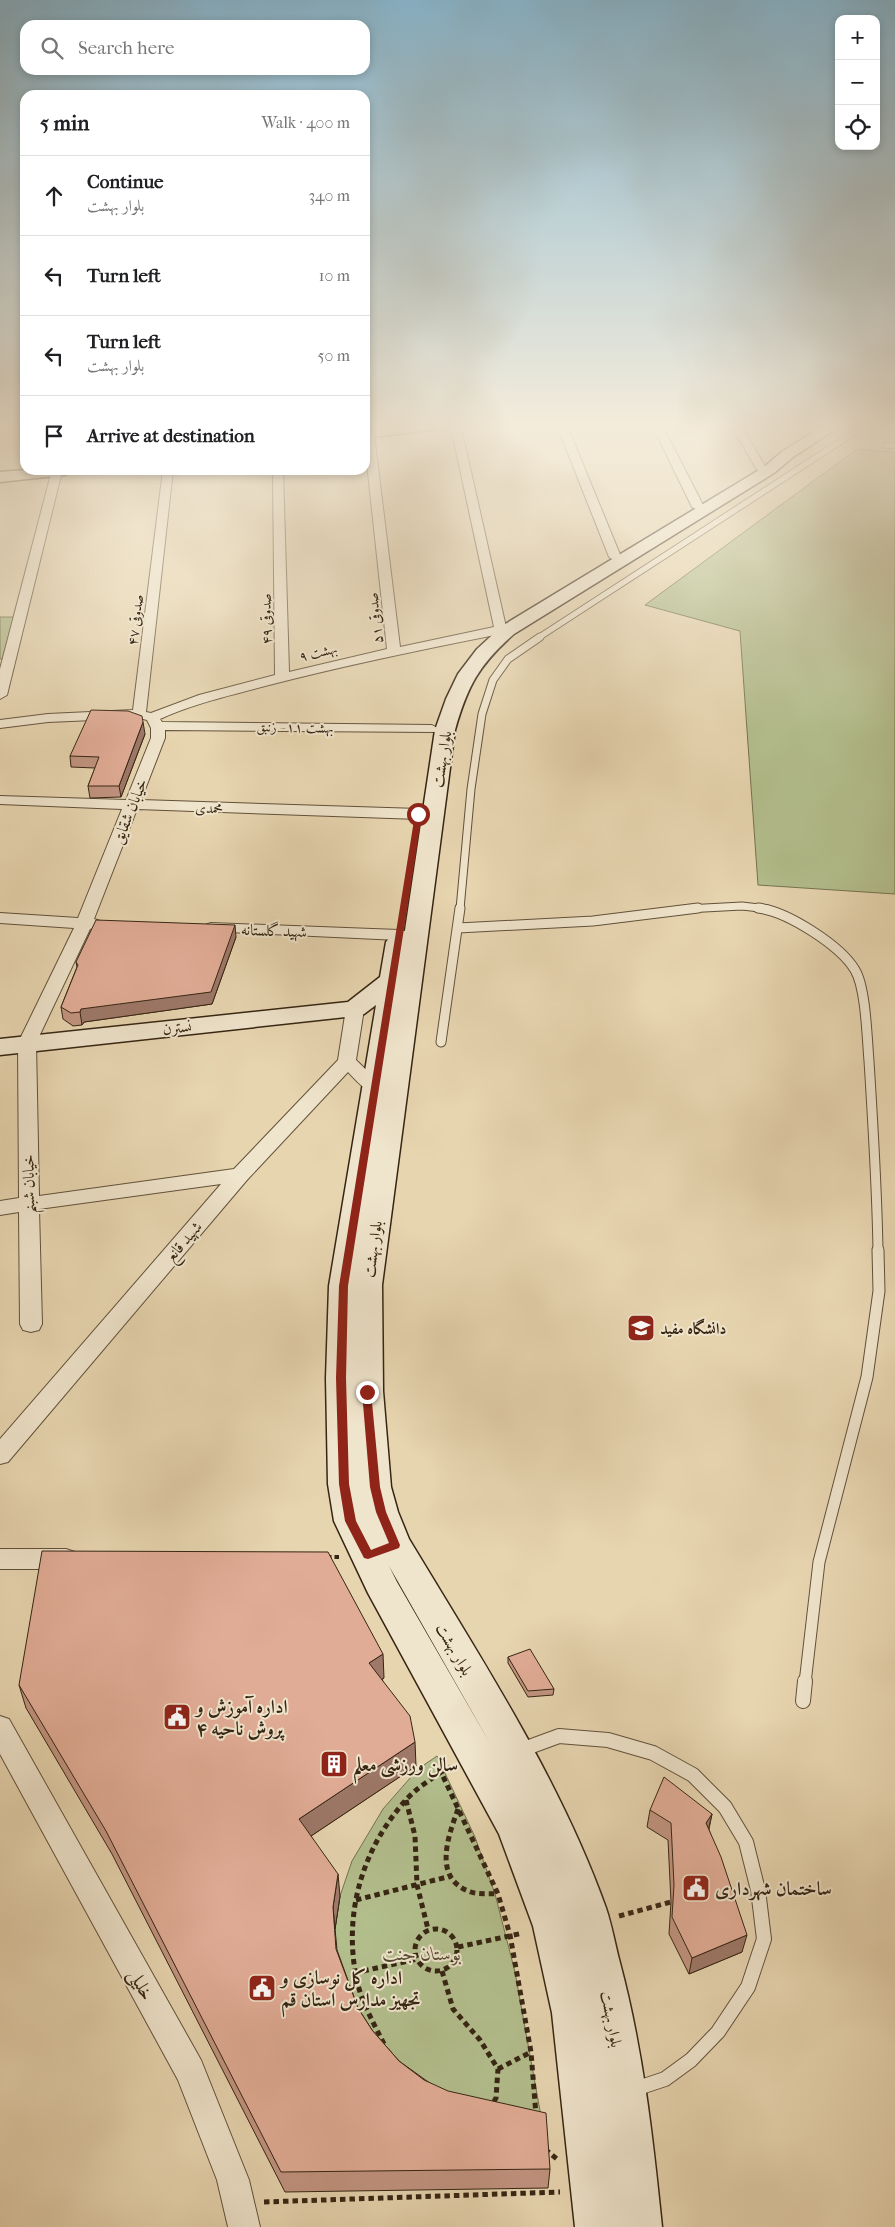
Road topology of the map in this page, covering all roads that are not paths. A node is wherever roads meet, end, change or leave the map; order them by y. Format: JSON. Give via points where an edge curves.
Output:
{"nodes":[{"id":1,"x":43,"y":527,"type":"edge"},
{"id":2,"x":164,"y":527,"type":"edge"},
{"id":3,"x":279,"y":527,"type":"edge"},
{"id":4,"x":378,"y":527,"type":"edge"},
{"id":5,"x":477,"y":527,"type":"edge"},
{"id":6,"x":603,"y":527,"type":"edge"},
{"id":7,"x":665,"y":527,"type":"edge"},
{"id":8,"x":676,"y":527,"type":"edge"},
{"id":9,"x":711,"y":527,"type":"edge"},
{"id":10,"x":615,"y":557,"type":"junction"},
{"id":11,"x":498,"y":629,"type":"junction"},
{"id":12,"x":394,"y":651,"type":"junction"},
{"id":13,"x":4,"y":660,"type":"edge"},
{"id":14,"x":282,"y":677,"type":"junction"},
{"id":15,"x":0,"y":695,"type":"edge"},
{"id":16,"x":149,"y":719,"type":"junction"},
{"id":17,"x":0,"y":724,"type":"edge"},
{"id":18,"x":432,"y":729,"type":"junction"},
{"id":19,"x":0,"y":800,"type":"edge"},
{"id":20,"x":131,"y":805,"type":"junction"},
{"id":21,"x":418,"y":814,"type":"junction"},
{"id":22,"x":0,"y":918,"type":"edge"},
{"id":23,"x":84,"y":923,"type":"junction"},
{"id":24,"x":113,"y":924,"type":"edge"},
{"id":25,"x":192,"y":927,"type":"edge"},
{"id":26,"x":458,"y":928,"type":"junction"},
{"id":27,"x":399,"y":934,"type":"junction"},
{"id":28,"x":391,"y":981,"type":"junction"},
{"id":29,"x":355,"y":1009,"type":"junction"},
{"id":30,"x":441,"y":1042,"type":"dead end"},
{"id":31,"x":27,"y":1043,"type":"junction"},
{"id":32,"x":0,"y":1047,"type":"edge"},
{"id":33,"x":347,"y":1062,"type":"junction"},
{"id":34,"x":376,"y":1088,"type":"junction"},
{"id":35,"x":240,"y":1175,"type":"junction"},
{"id":36,"x":28,"y":1203,"type":"junction"},
{"id":37,"x":0,"y":1208,"type":"edge"},
{"id":38,"x":31,"y":1324,"type":"dead end"},
{"id":39,"x":0,"y":1455,"type":"edge"},
{"id":40,"x":0,"y":1559,"type":"edge"},
{"id":41,"x":88,"y":1559,"type":"edge"},
{"id":42,"x":803,"y":1701,"type":"dead end"},
{"id":43,"x":5,"y":1738,"type":"edge"},
{"id":44,"x":515,"y":1752,"type":"junction"},
{"id":45,"x":625,"y":2092,"type":"junction"},
{"id":46,"x":241,"y":2215,"type":"edge"},
{"id":47,"x":598,"y":2227,"type":"edge"},
{"id":48,"x":640,"y":2227,"type":"edge"}],
"edges":[{"from":1,"to":13,"type":"street"},
{"from":2,"to":16,"type":"street","name":"صدوقی ۴۷"},
{"from":3,"to":14,"type":"street","name":"صدوقی ۴۹"},
{"from":4,"to":12,"type":"street","name":"صدوقی ۵۱"},
{"from":5,"to":11,"type":"street"},
{"from":6,"to":10,"type":"street"},
{"from":7,"to":10,"type":"street","name":"بلوار بهشت"},
{"from":8,"to":44,"type":"street","name":"بلوار بهشت","via":[[508,630],[485,649],[467,672],[454,699],[445,730],[367,1285],[367,1392],[375,1487],[381,1512],[395,1545]]},
{"from":9,"to":26,"type":"lane","via":[[508,660],[492,680],[482,714],[471,789]]},
{"from":10,"to":11,"type":"street","name":"بلوار بهشت"},
{"from":11,"to":12,"type":"street","name":"بهشت ۹"},
{"from":11,"to":18,"type":"street","name":"بلوار بهشت","via":[[474,646],[454,673]]},
{"from":12,"to":14,"type":"street","name":"بهشت ۹"},
{"from":13,"to":15,"type":"street"},
{"from":14,"to":16,"type":"street","name":"بهشت ۹","via":[[185,703]]},
{"from":16,"to":17,"type":"street","via":[[48,718]]},
{"from":16,"to":18,"type":"street","name":"بهشت ۱۱ - زنبق"},
{"from":16,"to":20,"type":"street","name":"خیابان شقایق","via":[[158,738]]},
{"from":18,"to":21,"type":"street","name":"بلوار بهشت"},
{"from":19,"to":20,"type":"street","name":"محمدی"},
{"from":20,"to":21,"type":"street","name":"محمدی"},
{"from":20,"to":23,"type":"street","name":"خیابان شقایق"},
{"from":21,"to":27,"type":"street","name":"بلوار بهشت"},
{"from":22,"to":23,"type":"street"},
{"from":23,"to":24,"type":"street"},
{"from":23,"to":31,"type":"street","name":"خیابان شقایق"},
{"from":25,"to":27,"type":"street","name":"شهید گلستانه"},
{"from":26,"to":30,"type":"lane"},
{"from":26,"to":42,"type":"lane","via":[[593,921],[695,908],[742,906],[768,909],[795,920],[837,950],[856,971],[865,1008],[877,1185],[879,1292],[867,1377],[819,1562]]},
{"from":27,"to":28,"type":"street","name":"بلوار بهشت"},
{"from":28,"to":29,"type":"street"},
{"from":28,"to":34,"type":"street","name":"بلوار بهشت"},
{"from":29,"to":31,"type":"street","name":"نسترن"},
{"from":29,"to":33,"type":"street"},
{"from":31,"to":32,"type":"street","name":"نسترن"},
{"from":31,"to":36,"type":"street","name":"خیابان شبنم"},
{"from":33,"to":34,"type":"street"},
{"from":33,"to":35,"type":"street","name":"شهید قانع"},
{"from":34,"to":47,"type":"street","name":"بلوار بهشت","via":[[344,1286],[341,1378],[344,1484],[351,1521],[385,1593],[515,1825],[553,1926],[573,2013]]},
{"from":35,"to":36,"type":"street"},
{"from":35,"to":39,"type":"street","name":"شهید قانع"},
{"from":36,"to":37,"type":"street"},
{"from":36,"to":38,"type":"street","name":"خیابان شبنم"},
{"from":40,"to":41,"type":"street"},
{"from":43,"to":46,"type":"street","name":"خلیلی","via":[[190,2071],[233,2180]]},
{"from":44,"to":45,"type":"street","name":"بلوار بهشت","via":[[548,1817],[584,1903],[612,2008]]},
{"from":44,"to":45,"type":"lane","via":[[559,1736],[608,1740],[653,1753],[693,1775],[725,1807],[746,1842],[758,1890],[764,1939],[748,1987],[718,2032],[691,2060],[665,2079]]},
{"from":45,"to":48,"type":"street","name":"بلوار بهشت"}]}
